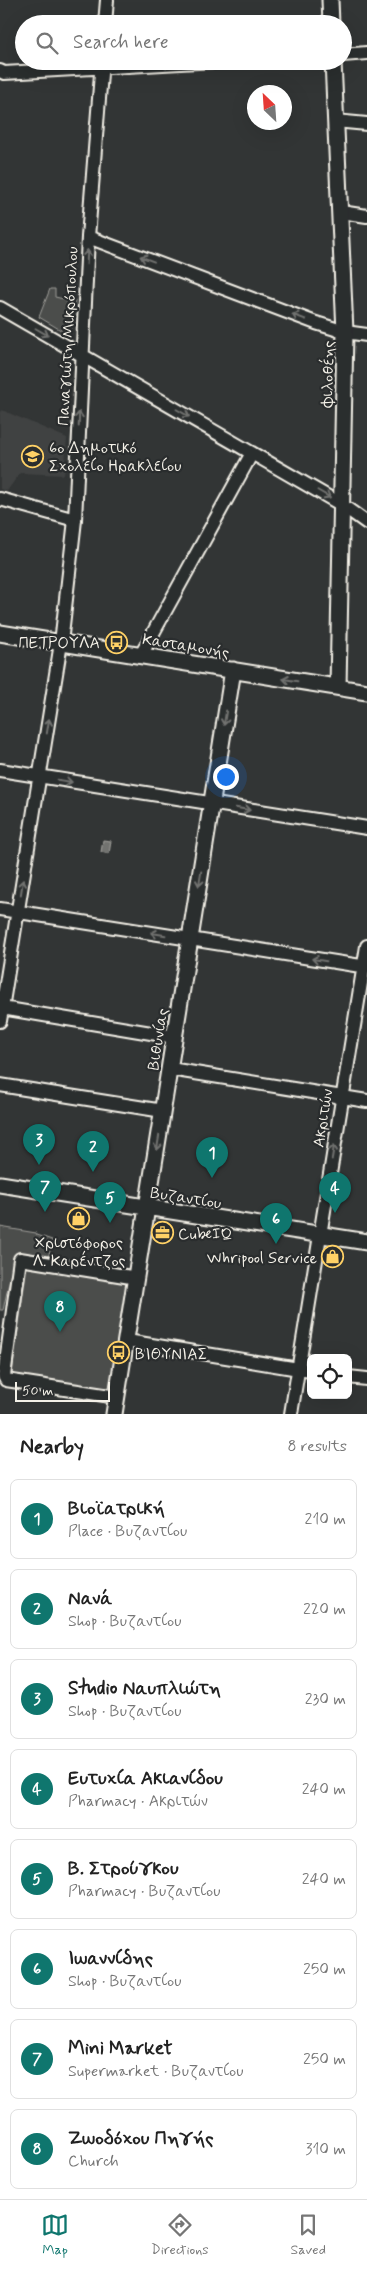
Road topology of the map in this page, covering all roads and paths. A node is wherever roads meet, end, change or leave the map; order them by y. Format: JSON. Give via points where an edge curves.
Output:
{"nodes":[{"id":1,"x":106,"y":0,"type":"edge"},
{"id":2,"x":330,"y":0,"type":"edge"},
{"id":3,"x":105,"y":15,"type":"edge"},
{"id":4,"x":331,"y":15,"type":"edge"},
{"id":5,"x":367,"y":54,"type":"edge"},
{"id":6,"x":352,"y":55,"type":"edge"},
{"id":7,"x":15,"y":70,"type":"edge"},
{"id":8,"x":102,"y":70,"type":"edge"},
{"id":9,"x":333,"y":70,"type":"edge"},
{"id":10,"x":0,"y":71,"type":"edge"},
{"id":11,"x":335,"y":121,"type":"junction"},
{"id":12,"x":367,"y":124,"type":"edge"},
{"id":13,"x":340,"y":212,"type":"junction"},
{"id":14,"x":367,"y":216,"type":"edge"},
{"id":15,"x":88,"y":237,"type":"junction"},
{"id":16,"x":0,"y":308,"type":"edge"},
{"id":17,"x":345,"y":332,"type":"junction"},
{"id":18,"x":367,"y":335,"type":"edge"},
{"id":19,"x":82,"y":354,"type":"junction"},
{"id":20,"x":252,"y":452,"type":"junction"},
{"id":21,"x":0,"y":499,"type":"edge"},
{"id":22,"x":342,"y":505,"type":"junction"},
{"id":23,"x":75,"y":520,"type":"junction"},
{"id":24,"x":367,"y":523,"type":"edge"},
{"id":25,"x":0,"y":633,"type":"edge"},
{"id":26,"x":61,"y":643,"type":"junction"},
{"id":27,"x":141,"y":656,"type":"junction"},
{"id":28,"x":233,"y":670,"type":"junction"},
{"id":29,"x":338,"y":687,"type":"junction"},
{"id":30,"x":367,"y":692,"type":"edge"},
{"id":31,"x":0,"y":770,"type":"edge"},
{"id":32,"x":40,"y":776,"type":"junction"},
{"id":33,"x":212,"y":804,"type":"junction"},
{"id":34,"x":367,"y":828,"type":"edge"},
{"id":35,"x":0,"y":908,"type":"edge"},
{"id":36,"x":18,"y":911,"type":"junction"},
{"id":37,"x":190,"y":939,"type":"junction"},
{"id":38,"x":367,"y":946,"type":"edge"},
{"id":39,"x":365,"y":967,"type":"edge"},
{"id":40,"x":2,"y":1008,"type":"junction"},
{"id":41,"x":0,"y":1021,"type":"edge"},
{"id":42,"x":175,"y":1037,"type":"junction"},
{"id":43,"x":170,"y":1069,"type":"junction"},
{"id":44,"x":0,"y":1085,"type":"edge"},
{"id":45,"x":342,"y":1097,"type":"junction"},
{"id":46,"x":367,"y":1101,"type":"edge"},
{"id":47,"x":163,"y":1110,"type":"junction"},
{"id":48,"x":0,"y":1184,"type":"edge"},
{"id":49,"x":148,"y":1208,"type":"junction"},
{"id":50,"x":320,"y":1234,"type":"junction"},
{"id":51,"x":367,"y":1242,"type":"edge"},
{"id":52,"x":136,"y":1278,"type":"junction"},
{"id":53,"x":6,"y":1319,"type":"edge"},
{"id":54,"x":127,"y":1341,"type":"junction"},
{"id":55,"x":298,"y":1369,"type":"junction"},
{"id":56,"x":307,"y":1370,"type":"edge"},
{"id":57,"x":352,"y":1377,"type":"edge"},
{"id":58,"x":367,"y":1380,"type":"edge"},
{"id":59,"x":117,"y":1397,"type":"junction"},
{"id":60,"x":114,"y":1414,"type":"edge"},
{"id":61,"x":291,"y":1414,"type":"edge"}],
"edges":[{"from":1,"to":3,"type":"street"},
{"from":2,"to":4,"type":"street"},
{"from":5,"to":6,"type":"street"},
{"from":7,"to":10,"type":"street"},
{"from":8,"to":15,"type":"street","name":"Παναγιώτη Μικρόπουλου"},
{"from":9,"to":11,"type":"street","name":"Φιλοθέης"},
{"from":11,"to":12,"type":"street"},
{"from":11,"to":13,"type":"street","name":"Φιλοθέης"},
{"from":13,"to":14,"type":"street"},
{"from":13,"to":17,"type":"street","name":"Φιλοθέης"},
{"from":17,"to":15,"type":"street","one_way":true},
{"from":19,"to":15,"type":"street","name":"Παναγιώτη Μικρόπουλου","one_way":true},
{"from":16,"to":19,"type":"street","one_way":true},
{"from":17,"to":18,"type":"street"},
{"from":17,"to":22,"type":"street","name":"Φιλοθέης"},
{"from":19,"to":20,"type":"street","one_way":true},
{"from":23,"to":19,"type":"street","name":"Παναγιώτη Μικρόπουλου","one_way":true},
{"from":20,"to":22,"type":"street","one_way":true},
{"from":20,"to":27,"type":"street"},
{"from":21,"to":23,"type":"street"},
{"from":22,"to":24,"type":"street"},
{"from":22,"to":29,"type":"street","name":"Φιλοθέης"},
{"from":23,"to":26,"type":"street","name":"Παναγιώτη Μικρόπουλου"},
{"from":25,"to":26,"type":"street","name":"Κασταμονής"},
{"from":26,"to":27,"type":"street","name":"Κασταμονής"},
{"from":32,"to":26,"type":"street","name":"Παναγιώτη Μικρόπουλου","one_way":true},
{"from":27,"to":28,"type":"street","name":"Κασταμονής"},
{"from":29,"to":28,"type":"street","name":"Κασταμονής","one_way":true},
{"from":28,"to":33,"type":"street","name":"Βιθυνίας","one_way":true},
{"from":29,"to":30,"type":"street","name":"Κασταμονής"},
{"from":31,"to":32,"type":"street"},
{"from":32,"to":33,"type":"street","one_way":true},
{"from":36,"to":32,"type":"street","name":"Παναγιώτη Μικρόπουλου","one_way":true},
{"from":33,"to":34,"type":"street","one_way":true},
{"from":33,"to":37,"type":"street","name":"Βιθυνίας","one_way":true},
{"from":35,"to":36,"type":"street"},
{"from":37,"to":36,"type":"street","one_way":true},
{"from":36,"to":40,"type":"street","name":"Παναγιώτη Μικρόπουλου"},
{"from":39,"to":37,"type":"street","one_way":true},
{"from":37,"to":42,"type":"street","name":"Βιθυνίας"},
{"from":38,"to":39,"type":"street","name":"Ακριτών"},
{"from":39,"to":45,"type":"street","name":"Ακριτών"},
{"from":40,"to":41,"type":"street","name":"Παναγιώτη Μικρόπουλου"},
{"from":40,"to":42,"type":"street"},
{"from":42,"to":43,"type":"street","name":"Βιθυνίας"},
{"from":43,"to":45,"type":"street"},
{"from":43,"to":47,"type":"street","name":"Βιθυνίας"},
{"from":44,"to":47,"type":"street"},
{"from":45,"to":46,"type":"street"},
{"from":50,"to":45,"type":"street","name":"Ακριτών","one_way":true},
{"from":47,"to":49,"type":"street","name":"Βιθυνίας","one_way":true},
{"from":48,"to":49,"type":"street","name":"Βυζαντίου"},
{"from":49,"to":50,"type":"street","name":"Βυζαντίου"},
{"from":49,"to":52,"type":"street","name":"Βιθυνίας"},
{"from":50,"to":51,"type":"street","name":"Βυζαντίου"},
{"from":50,"to":55,"type":"street","name":"Ακριτών"},
{"from":52,"to":53,"type":"street","via":[[20,1259]]},
{"from":52,"to":54,"type":"street","name":"Βιθυνίας"},
{"from":53,"to":59,"type":"street","via":[[6,1380]]},
{"from":54,"to":55,"type":"street"},
{"from":54,"to":59,"type":"street","name":"Βιθυνίας"},
{"from":55,"to":56,"type":"street"},
{"from":55,"to":61,"type":"street","name":"Ακριτών"},
{"from":57,"to":58,"type":"street"},
{"from":59,"to":60,"type":"street","name":"Βιθυνίας"}]}
